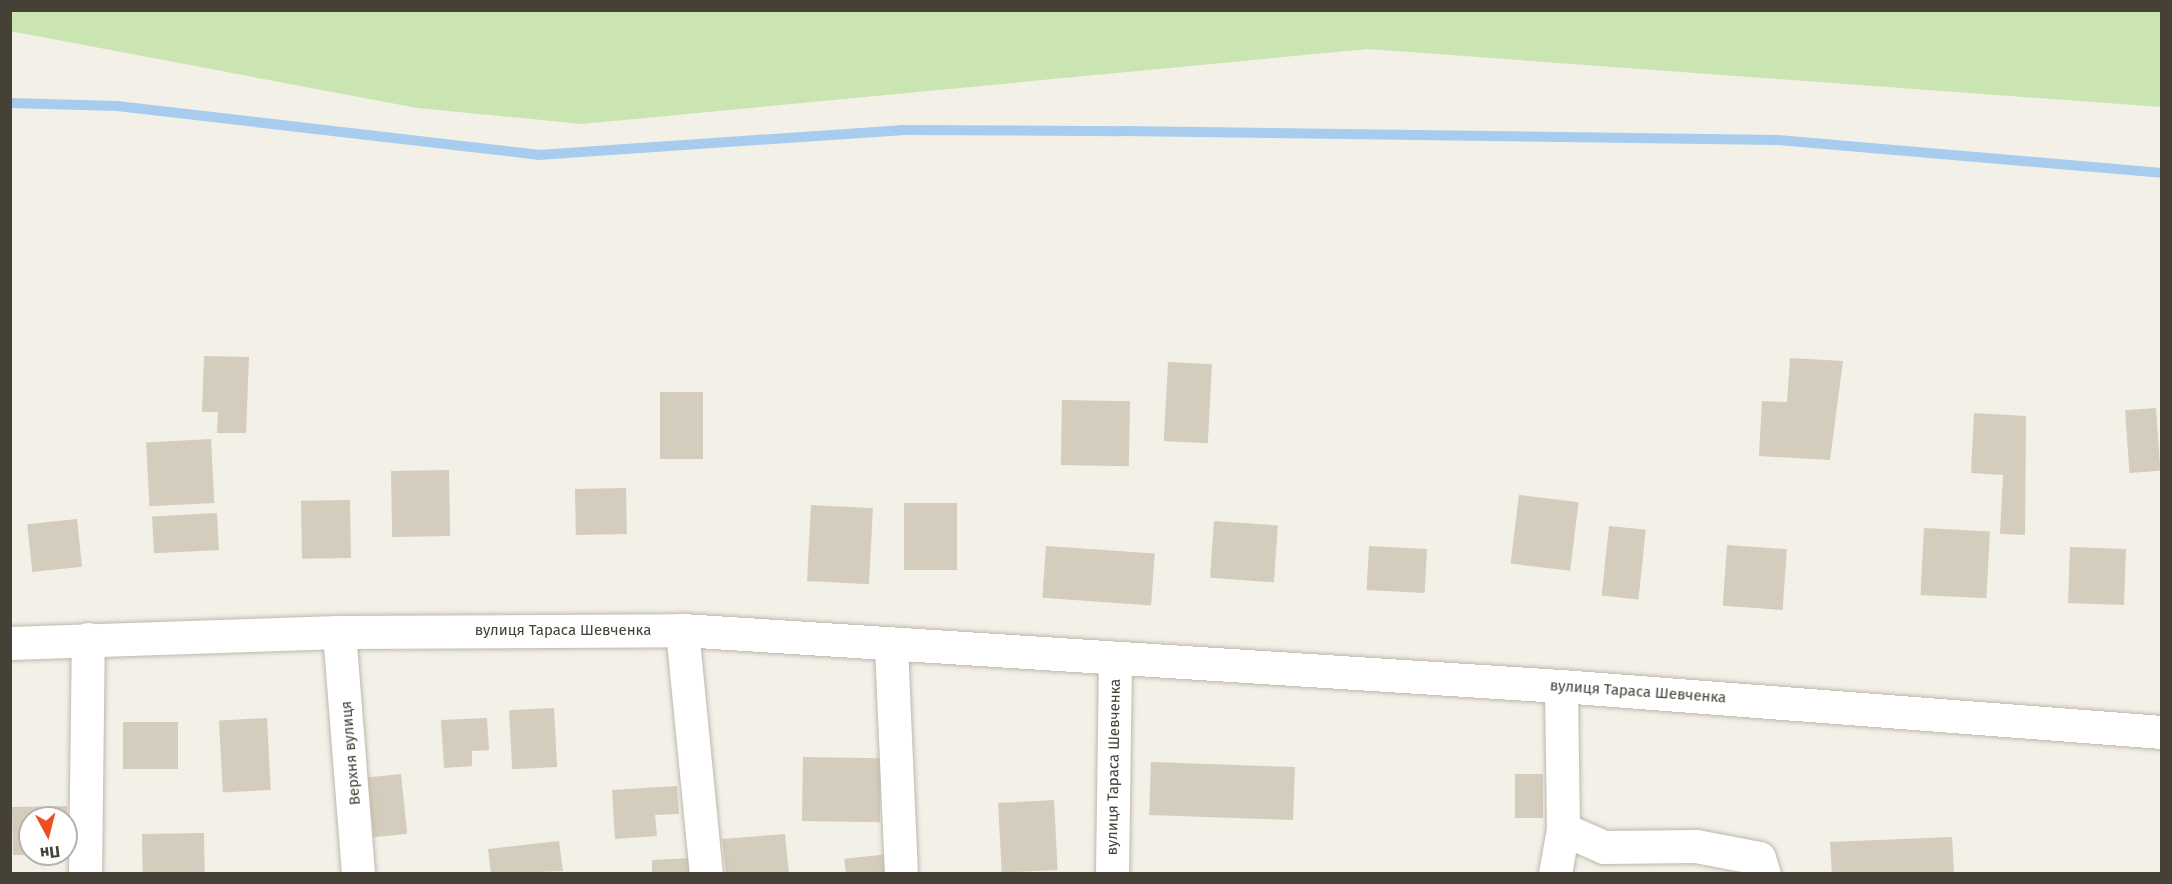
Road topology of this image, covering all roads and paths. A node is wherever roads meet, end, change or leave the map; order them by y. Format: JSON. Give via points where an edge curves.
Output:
{"nodes":[{"id":1,"x":682,"y":630,"type":"junction"},
{"id":2,"x":339,"y":632,"type":"junction"},
{"id":3,"x":88,"y":639,"type":"junction"},
{"id":4,"x":10,"y":643,"type":"edge"},
{"id":5,"x":891,"y":646,"type":"junction"},
{"id":6,"x":1115,"y":661,"type":"junction"},
{"id":7,"x":1561,"y":686,"type":"junction"},
{"id":8,"x":2162,"y":732,"type":"edge"},
{"id":9,"x":1563,"y":829,"type":"junction"},
{"id":10,"x":85,"y":873,"type":"edge"},
{"id":11,"x":358,"y":873,"type":"edge"},
{"id":12,"x":706,"y":873,"type":"edge"},
{"id":13,"x":901,"y":873,"type":"edge"},
{"id":14,"x":1112,"y":873,"type":"edge"},
{"id":15,"x":1555,"y":873,"type":"edge"},
{"id":16,"x":1764,"y":873,"type":"edge"}],
"edges":[{"from":1,"to":2,"type":"street","name":"вулиця Тараса Шевченка"},
{"from":1,"to":5,"type":"street","name":"вулиця Тараса Шевченка"},
{"from":1,"to":12,"type":"street"},
{"from":2,"to":3,"type":"street","name":"вулиця Тараса Шевченка"},
{"from":2,"to":11,"type":"street","name":"Верхня вулиця"},
{"from":3,"to":4,"type":"street","name":"вулиця Тараса Шевченка"},
{"from":3,"to":10,"type":"street"},
{"from":5,"to":6,"type":"street","name":"вулиця Тараса Шевченка"},
{"from":5,"to":13,"type":"street"},
{"from":6,"to":7,"type":"street","name":"вулиця Тараса Шевченка"},
{"from":6,"to":14,"type":"street","name":"вулиця Тараса Шевченка"},
{"from":7,"to":8,"type":"street","name":"вулиця Тараса Шевченка"},
{"from":7,"to":9,"type":"street"},
{"from":9,"to":15,"type":"street"},
{"from":9,"to":16,"type":"street","via":[[1604,847],[1696,846],[1759,858]]}]}
